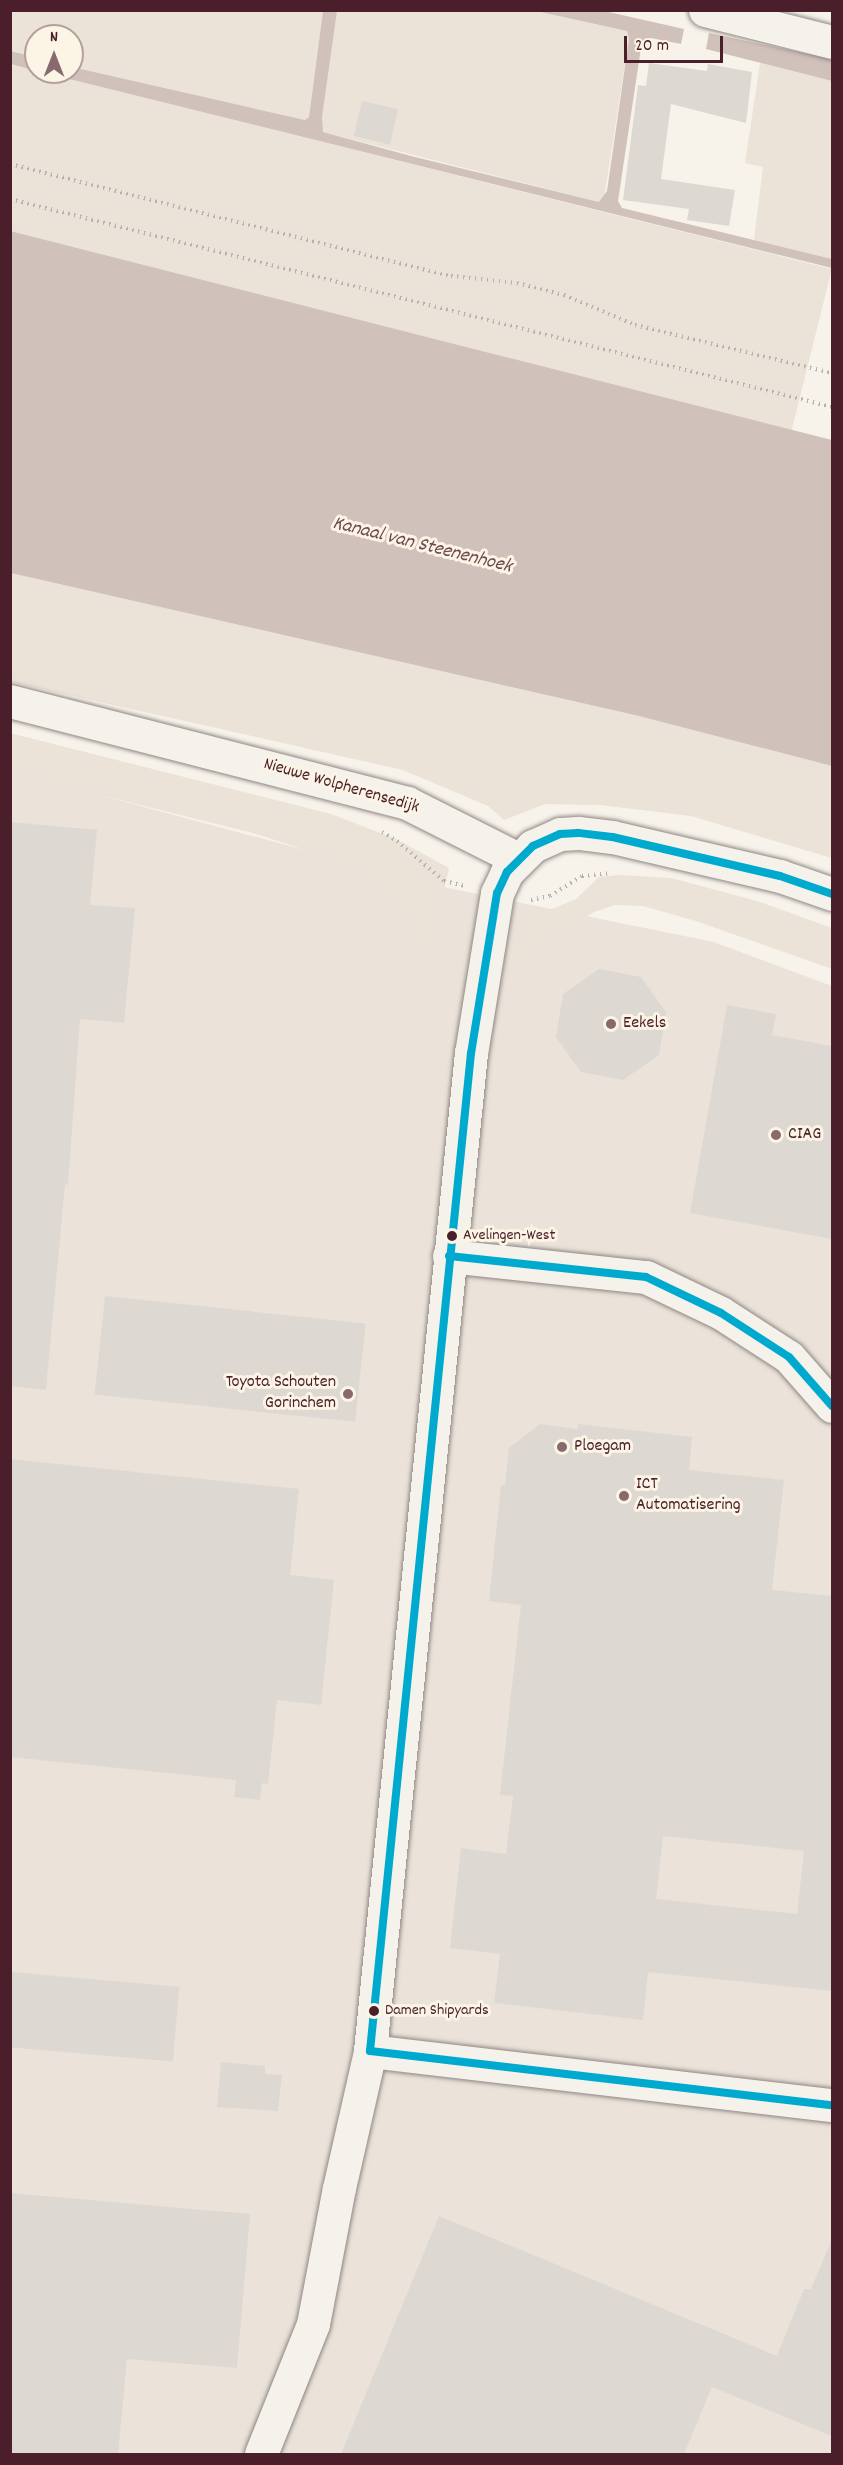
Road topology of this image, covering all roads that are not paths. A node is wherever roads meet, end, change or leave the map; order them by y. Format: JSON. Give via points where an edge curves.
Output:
{"nodes":[{"id":1,"x":705,"y":10,"type":"edge"},
{"id":2,"x":832,"y":42,"type":"edge"},
{"id":3,"x":10,"y":701,"type":"edge"},
{"id":4,"x":518,"y":859,"type":"junction"},
{"id":5,"x":832,"y":894,"type":"edge"},
{"id":6,"x":449,"y":1256,"type":"junction"},
{"id":7,"x":832,"y":1407,"type":"edge"},
{"id":8,"x":370,"y":2051,"type":"junction"},
{"id":9,"x":832,"y":2105,"type":"edge"},
{"id":10,"x":261,"y":2454,"type":"edge"}],
"edges":[{"from":1,"to":2,"type":"street"},
{"from":3,"to":4,"type":"street","name":"Nieuwe Wolpherensedijk","via":[[406,803]]},
{"from":4,"to":5,"type":"street","via":[[533,846],[560,834],[589,834],[780,876]]},
{"from":4,"to":6,"type":"street","via":[[497,893],[471,1053]]},
{"from":6,"to":7,"type":"street","via":[[646,1277],[720,1313],[789,1357]]},
{"from":6,"to":8,"type":"street"},
{"from":8,"to":9,"type":"street"},
{"from":8,"to":10,"type":"street","via":[[313,2324]]}]}
